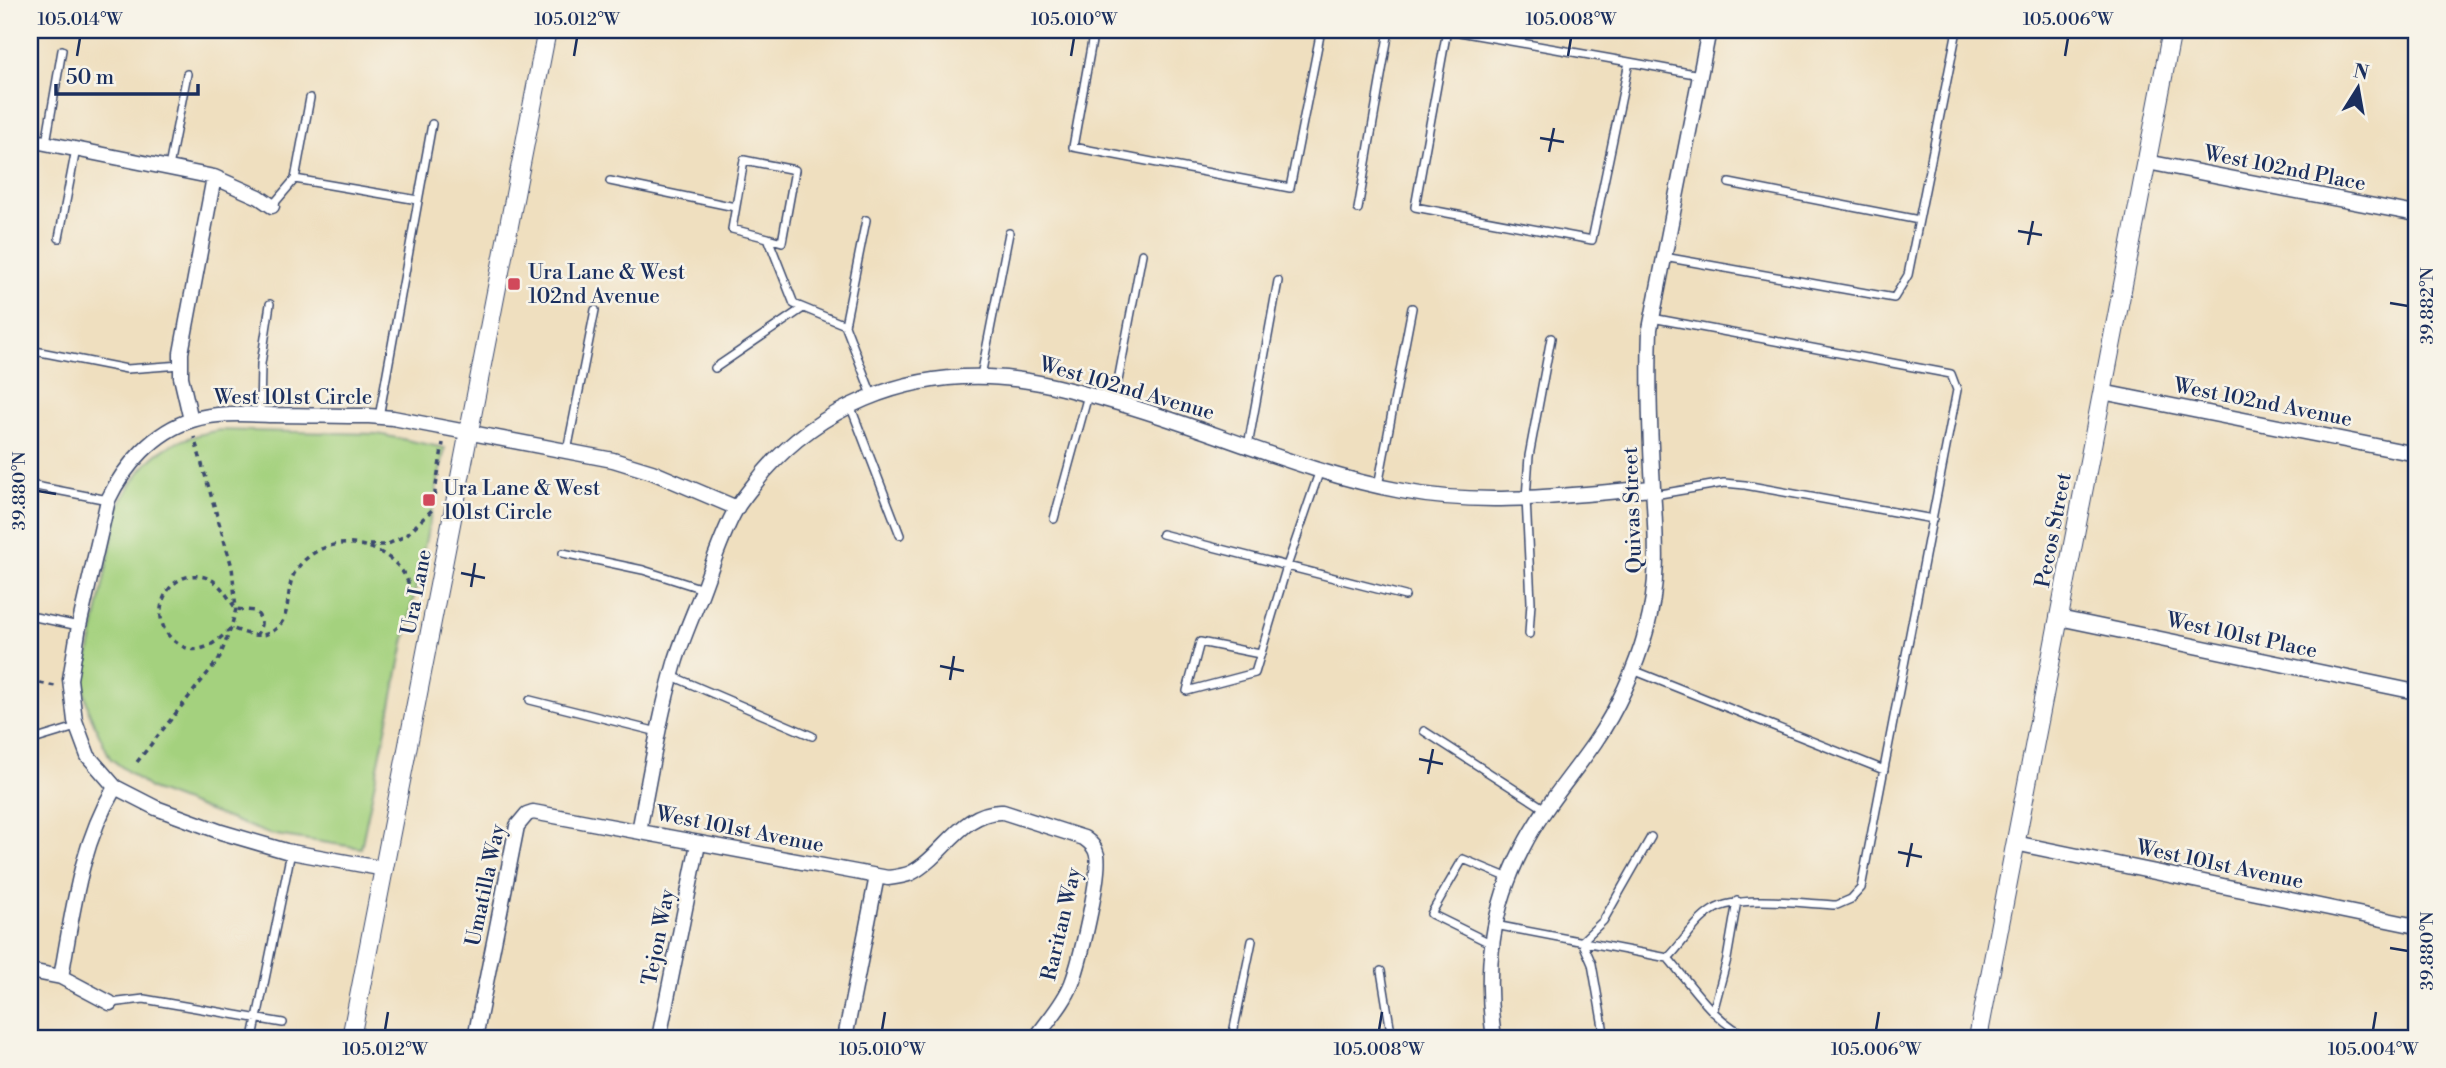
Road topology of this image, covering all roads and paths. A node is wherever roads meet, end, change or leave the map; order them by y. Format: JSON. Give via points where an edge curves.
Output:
{"nodes":[{"id":1,"x":547,"y":30,"type":"edge"},
{"id":2,"x":1094,"y":30,"type":"edge"},
{"id":3,"x":1297,"y":30,"type":"edge"},
{"id":4,"x":1389,"y":30,"type":"edge"},
{"id":5,"x":1448,"y":30,"type":"edge"},
{"id":6,"x":1709,"y":30,"type":"edge"},
{"id":7,"x":1957,"y":30,"type":"edge"},
{"id":8,"x":2172,"y":30,"type":"edge"},
{"id":9,"x":1320,"y":32,"type":"edge"},
{"id":10,"x":62,"y":50,"type":"dead end"},
{"id":11,"x":1629,"y":62,"type":"junction"},
{"id":12,"x":187,"y":74,"type":"dead end"},
{"id":13,"x":1700,"y":75,"type":"junction"},
{"id":14,"x":310,"y":98,"type":"dead end"},
{"id":15,"x":432,"y":124,"type":"dead end"},
{"id":16,"x":30,"y":140,"type":"edge"},
{"id":17,"x":46,"y":143,"type":"junction"},
{"id":18,"x":76,"y":149,"type":"junction"},
{"id":19,"x":2147,"y":162,"type":"junction"},
{"id":20,"x":169,"y":167,"type":"junction"},
{"id":21,"x":214,"y":177,"type":"junction"},
{"id":22,"x":295,"y":179,"type":"junction"},
{"id":23,"x":610,"y":181,"type":"dead end"},
{"id":24,"x":1729,"y":183,"type":"dead end"},
{"id":25,"x":418,"y":200,"type":"junction"},
{"id":26,"x":272,"y":206,"type":"joint"},
{"id":27,"x":736,"y":207,"type":"junction"},
{"id":28,"x":1358,"y":209,"type":"dead end"},
{"id":29,"x":2416,"y":214,"type":"edge"},
{"id":30,"x":866,"y":220,"type":"dead end"},
{"id":31,"x":1919,"y":220,"type":"junction"},
{"id":32,"x":1009,"y":233,"type":"dead end"},
{"id":33,"x":59,"y":238,"type":"dead end"},
{"id":34,"x":768,"y":239,"type":"junction"},
{"id":35,"x":1142,"y":254,"type":"dead end"},
{"id":36,"x":1663,"y":257,"type":"junction"},
{"id":37,"x":1278,"y":281,"type":"dead end"},
{"id":38,"x":270,"y":304,"type":"dead end"},
{"id":39,"x":1412,"y":307,"type":"dead end"},
{"id":40,"x":803,"y":308,"type":"junction"},
{"id":41,"x":595,"y":310,"type":"dead end"},
{"id":42,"x":1651,"y":318,"type":"junction"},
{"id":43,"x":845,"y":325,"type":"junction"},
{"id":44,"x":1550,"y":338,"type":"dead end"},
{"id":45,"x":30,"y":350,"type":"edge"},
{"id":46,"x":181,"y":365,"type":"junction"},
{"id":47,"x":715,"y":368,"type":"dead end"},
{"id":48,"x":981,"y":377,"type":"junction"},
{"id":49,"x":2102,"y":392,"type":"junction"},
{"id":50,"x":873,"y":395,"type":"junction"},
{"id":51,"x":1088,"y":395,"type":"junction"},
{"id":52,"x":1114,"y":402,"type":"junction"},
{"id":53,"x":850,"y":404,"type":"junction"},
{"id":54,"x":260,"y":414,"type":"junction"},
{"id":55,"x":379,"y":417,"type":"junction"},
{"id":56,"x":192,"y":427,"type":"junction"},
{"id":57,"x":446,"y":428,"type":"junction"},
{"id":58,"x":471,"y":433,"type":"junction"},
{"id":59,"x":1248,"y":446,"type":"junction"},
{"id":60,"x":567,"y":451,"type":"junction"},
{"id":61,"x":2416,"y":454,"type":"edge"},
{"id":62,"x":1320,"y":469,"type":"junction"},
{"id":63,"x":30,"y":485,"type":"edge"},
{"id":64,"x":1377,"y":486,"type":"junction"},
{"id":65,"x":1653,"y":492,"type":"junction"},
{"id":66,"x":1526,"y":498,"type":"junction"},
{"id":67,"x":108,"y":500,"type":"junction"},
{"id":68,"x":737,"y":508,"type":"junction"},
{"id":69,"x":1054,"y":519,"type":"dead end"},
{"id":70,"x":1933,"y":519,"type":"junction"},
{"id":71,"x":1161,"y":534,"type":"dead end"},
{"id":72,"x":900,"y":535,"type":"dead end"},
{"id":73,"x":367,"y":545,"type":"junction"},
{"id":74,"x":562,"y":553,"type":"dead end"},
{"id":75,"x":1287,"y":566,"type":"junction"},
{"id":76,"x":703,"y":589,"type":"junction"},
{"id":77,"x":414,"y":595,"type":"dead end"},
{"id":78,"x":1405,"y":596,"type":"dead end"},
{"id":79,"x":236,"y":609,"type":"junction"},
{"id":80,"x":30,"y":616,"type":"edge"},
{"id":81,"x":2059,"y":618,"type":"junction"},
{"id":82,"x":79,"y":626,"type":"junction"},
{"id":83,"x":231,"y":628,"type":"junction"},
{"id":84,"x":1528,"y":634,"type":"dead end"},
{"id":85,"x":256,"y":636,"type":"junction"},
{"id":86,"x":1260,"y":654,"type":"junction"},
{"id":87,"x":1632,"y":670,"type":"junction"},
{"id":88,"x":671,"y":676,"type":"junction"},
{"id":89,"x":30,"y":681,"type":"edge"},
{"id":90,"x":71,"y":688,"type":"junction"},
{"id":91,"x":2416,"y":692,"type":"edge"},
{"id":92,"x":530,"y":700,"type":"dead end"},
{"id":93,"x":76,"y":727,"type":"junction"},
{"id":94,"x":1424,"y":731,"type":"dead end"},
{"id":95,"x":658,"y":732,"type":"junction"},
{"id":96,"x":813,"y":736,"type":"dead end"},
{"id":97,"x":30,"y":741,"type":"edge"},
{"id":98,"x":137,"y":762,"type":"dead end"},
{"id":99,"x":1884,"y":770,"type":"junction"},
{"id":100,"x":115,"y":787,"type":"junction"},
{"id":101,"x":1546,"y":810,"type":"junction"},
{"id":102,"x":639,"y":831,"type":"junction"},
{"id":103,"x":1651,"y":837,"type":"dead end"},
{"id":104,"x":698,"y":844,"type":"junction"},
{"id":105,"x":2015,"y":844,"type":"junction"},
{"id":106,"x":1096,"y":851,"type":"joint"},
{"id":107,"x":290,"y":852,"type":"junction"},
{"id":108,"x":385,"y":869,"type":"junction"},
{"id":109,"x":877,"y":876,"type":"junction"},
{"id":110,"x":1510,"y":878,"type":"junction"},
{"id":111,"x":1737,"y":901,"type":"junction"},
{"id":112,"x":1495,"y":925,"type":"junction"},
{"id":113,"x":2416,"y":926,"type":"edge"},
{"id":114,"x":1252,"y":941,"type":"dead end"},
{"id":115,"x":1582,"y":941,"type":"junction"},
{"id":116,"x":1492,"y":944,"type":"junction"},
{"id":117,"x":1668,"y":958,"type":"junction"},
{"id":118,"x":30,"y":971,"type":"edge"},
{"id":119,"x":1381,"y":971,"type":"dead end"},
{"id":120,"x":61,"y":977,"type":"junction"},
{"id":121,"x":110,"y":1003,"type":"joint"},
{"id":122,"x":1713,"y":1012,"type":"junction"},
{"id":123,"x":257,"y":1020,"type":"junction"},
{"id":124,"x":283,"y":1023,"type":"dead end"},
{"id":125,"x":253,"y":1038,"type":"edge"},
{"id":126,"x":351,"y":1038,"type":"edge"},
{"id":127,"x":475,"y":1038,"type":"edge"},
{"id":128,"x":659,"y":1038,"type":"edge"},
{"id":129,"x":845,"y":1038,"type":"edge"},
{"id":130,"x":1036,"y":1038,"type":"edge"},
{"id":131,"x":1232,"y":1038,"type":"edge"},
{"id":132,"x":1392,"y":1038,"type":"edge"},
{"id":133,"x":1494,"y":1038,"type":"edge"},
{"id":134,"x":1605,"y":1038,"type":"edge"},
{"id":135,"x":1752,"y":1038,"type":"edge"},
{"id":136,"x":1978,"y":1038,"type":"edge"}],
"edges":[{"from":1,"to":58,"type":"street","name":"Ura Lane"},
{"from":2,"to":9,"type":"lane","via":[[1073,148],[1290,188]]},
{"from":3,"to":9,"type":"lane"},
{"from":4,"to":28,"type":"lane"},
{"from":5,"to":11,"type":"lane"},
{"from":5,"to":11,"type":"lane","via":[[1415,207],[1592,240]]},
{"from":6,"to":13,"type":"street","name":"Quivas Street"},
{"from":7,"to":31,"type":"lane"},
{"from":8,"to":19,"type":"street","name":"Pecos Street"},
{"from":10,"to":17,"type":"lane"},
{"from":11,"to":13,"type":"lane"},
{"from":12,"to":20,"type":"lane"},
{"from":13,"to":36,"type":"street","name":"Quivas Street"},
{"from":14,"to":22,"type":"lane"},
{"from":15,"to":25,"type":"lane"},
{"from":16,"to":17,"type":"street"},
{"from":17,"to":18,"type":"street"},
{"from":18,"to":20,"type":"street"},
{"from":18,"to":33,"type":"lane"},
{"from":19,"to":29,"type":"street","name":"West 102nd Place"},
{"from":19,"to":49,"type":"street","name":"Pecos Street"},
{"from":20,"to":21,"type":"street"},
{"from":21,"to":26,"type":"street"},
{"from":21,"to":46,"type":"street"},
{"from":22,"to":25,"type":"lane"},
{"from":22,"to":26,"type":"lane"},
{"from":23,"to":27,"type":"lane"},
{"from":24,"to":31,"type":"lane"},
{"from":25,"to":55,"type":"lane"},
{"from":27,"to":34,"type":"lane","via":[[732,229]]},
{"from":27,"to":34,"type":"lane","via":[[744,160],[795,170],[782,242]]},
{"from":30,"to":43,"type":"lane"},
{"from":31,"to":36,"type":"lane","via":[[1908,275],[1894,298]]},
{"from":32,"to":48,"type":"lane"},
{"from":34,"to":40,"type":"lane","via":[[794,304]]},
{"from":35,"to":52,"type":"lane"},
{"from":36,"to":42,"type":"street","name":"Quivas Street"},
{"from":37,"to":59,"type":"lane"},
{"from":38,"to":54,"type":"lane","via":[[261,364]]},
{"from":39,"to":64,"type":"lane"},
{"from":40,"to":43,"type":"lane"},
{"from":40,"to":47,"type":"lane"},
{"from":41,"to":60,"type":"lane"},
{"from":42,"to":65,"type":"street","name":"Quivas Street","via":[[1648,373]]},
{"from":42,"to":70,"type":"lane","via":[[1951,374],[1957,390]]},
{"from":43,"to":50,"type":"lane"},
{"from":44,"to":66,"type":"lane"},
{"from":45,"to":46,"type":"lane","via":[[127,369]]},
{"from":46,"to":56,"type":"street"},
{"from":48,"to":50,"type":"street","name":"West 102nd Avenue","via":[[941,378]]},
{"from":48,"to":51,"type":"street","name":"West 102nd Avenue"},
{"from":49,"to":61,"type":"street","name":"West 102nd Avenue"},
{"from":49,"to":81,"type":"street","name":"Pecos Street"},
{"from":50,"to":53,"type":"street","name":"West 102nd Avenue"},
{"from":51,"to":52,"type":"street","name":"West 102nd Avenue"},
{"from":51,"to":69,"type":"lane"},
{"from":52,"to":59,"type":"street","name":"West 102nd Avenue"},
{"from":53,"to":68,"type":"street","name":"West 102nd Avenue","via":[[784,450]]},
{"from":53,"to":72,"type":"lane"},
{"from":54,"to":55,"type":"street","name":"West 101st Circle"},
{"from":54,"to":56,"type":"street","name":"West 101st Circle","via":[[219,415]]},
{"from":55,"to":57,"type":"street","name":"West 101st Circle"},
{"from":56,"to":67,"type":"street","name":"West 101st Circle","via":[[154,442],[124,471]]},
{"from":56,"to":79,"type":"path","via":[[232,567]]},
{"from":57,"to":58,"type":"street","name":"West 101st Circle"},
{"from":57,"to":73,"type":"path","via":[[432,510],[405,536],[386,545]]},
{"from":58,"to":60,"type":"street"},
{"from":58,"to":108,"type":"street","name":"Ura Lane"},
{"from":59,"to":62,"type":"street","name":"West 102nd Avenue"},
{"from":60,"to":68,"type":"street","via":[[652,472]]},
{"from":62,"to":64,"type":"street","name":"West 102nd Avenue"},
{"from":62,"to":75,"type":"lane"},
{"from":63,"to":67,"type":"lane"},
{"from":64,"to":66,"type":"street","name":"West 102nd Avenue","via":[[1476,499]]},
{"from":65,"to":66,"type":"street","name":"West 102nd Avenue"},
{"from":65,"to":70,"type":"lane","via":[[1724,483],[1745,485]]},
{"from":65,"to":87,"type":"street","name":"Quivas Street","via":[[1657,535],[1653,597]]},
{"from":66,"to":84,"type":"lane","via":[[1531,589]]},
{"from":67,"to":82,"type":"street","name":"West 101st Circle"},
{"from":68,"to":76,"type":"street","name":"West 101st Avenue"},
{"from":70,"to":99,"type":"lane"},
{"from":71,"to":75,"type":"lane"},
{"from":73,"to":77,"type":"path","via":[[388,556]]},
{"from":73,"to":85,"type":"path","via":[[341,542],[306,559],[295,573],[280,626]]},
{"from":74,"to":76,"type":"lane","via":[[643,570]]},
{"from":75,"to":78,"type":"lane"},
{"from":75,"to":86,"type":"lane"},
{"from":76,"to":88,"type":"street","name":"West 101st Avenue"},
{"from":79,"to":83,"type":"path"},
{"from":79,"to":83,"type":"path","via":[[213,581],[199,576],[184,577],[162,600],[160,619],[167,635],[182,647],[198,650],[215,644]]},
{"from":79,"to":85,"type":"path","via":[[255,611],[261,618]]},
{"from":80,"to":82,"type":"lane"},
{"from":81,"to":91,"type":"street","name":"West 101st Place"},
{"from":81,"to":105,"type":"street","name":"Pecos Street"},
{"from":82,"to":90,"type":"street","name":"West 101st Circle"},
{"from":83,"to":85,"type":"path"},
{"from":83,"to":98,"type":"path","via":[[219,659]]},
{"from":86,"to":86,"type":"lane","via":[[1200,642],[1186,691],[1255,673]]},
{"from":87,"to":99,"type":"lane"},
{"from":87,"to":101,"type":"street","name":"Quivas Street","via":[[1597,740]]},
{"from":88,"to":95,"type":"street","name":"West 101st Avenue"},
{"from":88,"to":96,"type":"lane"},
{"from":89,"to":90,"type":"path"},
{"from":90,"to":93,"type":"street","name":"West 101st Circle"},
{"from":92,"to":95,"type":"lane"},
{"from":93,"to":97,"type":"lane"},
{"from":93,"to":100,"type":"street","name":"West 101st Circle","via":[[88,756]]},
{"from":94,"to":101,"type":"lane"},
{"from":95,"to":102,"type":"street","name":"West 101st Avenue"},
{"from":99,"to":111,"type":"lane","via":[[1861,888],[1851,899],[1838,905]]},
{"from":100,"to":107,"type":"street","name":"West 101st Circle","via":[[156,808]]},
{"from":100,"to":120,"type":"street","via":[[86,847]]},
{"from":101,"to":110,"type":"street","name":"Quivas Street"},
{"from":102,"to":104,"type":"street","name":"West 101st Avenue"},
{"from":102,"to":127,"type":"street","name":"Umatilla Way","via":[[533,813],[520,821]]},
{"from":103,"to":115,"type":"lane","via":[[1603,921]]},
{"from":104,"to":109,"type":"street","name":"West 101st Avenue"},
{"from":104,"to":128,"type":"street","name":"Tejon Way"},
{"from":105,"to":113,"type":"street","name":"West 101st Avenue"},
{"from":105,"to":136,"type":"street","name":"Pecos Street"},
{"from":106,"to":109,"type":"street","name":"West 101st Avenue","via":[[1084,838],[994,811],[967,824],[908,874]]},
{"from":106,"to":130,"type":"street","name":"Raritan Way","via":[[1097,877],[1073,982]]},
{"from":107,"to":108,"type":"street","name":"West 101st Circle"},
{"from":107,"to":123,"type":"lane"},
{"from":108,"to":126,"type":"street","name":"Ura Lane"},
{"from":109,"to":129,"type":"street"},
{"from":110,"to":112,"type":"street","name":"Quivas Street"},
{"from":110,"to":116,"type":"lane","via":[[1463,859],[1431,914]]},
{"from":111,"to":117,"type":"lane","via":[[1713,910]]},
{"from":111,"to":122,"type":"lane"},
{"from":112,"to":115,"type":"lane"},
{"from":112,"to":116,"type":"street","name":"Quivas Street"},
{"from":114,"to":131,"type":"lane"},
{"from":115,"to":117,"type":"lane"},
{"from":115,"to":134,"type":"lane","via":[[1592,964]]},
{"from":116,"to":133,"type":"street","name":"Quivas Street","via":[[1489,980]]},
{"from":117,"to":122,"type":"lane"},
{"from":118,"to":120,"type":"street"},
{"from":119,"to":132,"type":"lane"},
{"from":120,"to":121,"type":"street"},
{"from":121,"to":123,"type":"lane","via":[[144,999]]},
{"from":122,"to":135,"type":"lane"},
{"from":123,"to":124,"type":"lane"},
{"from":123,"to":125,"type":"lane"}]}
